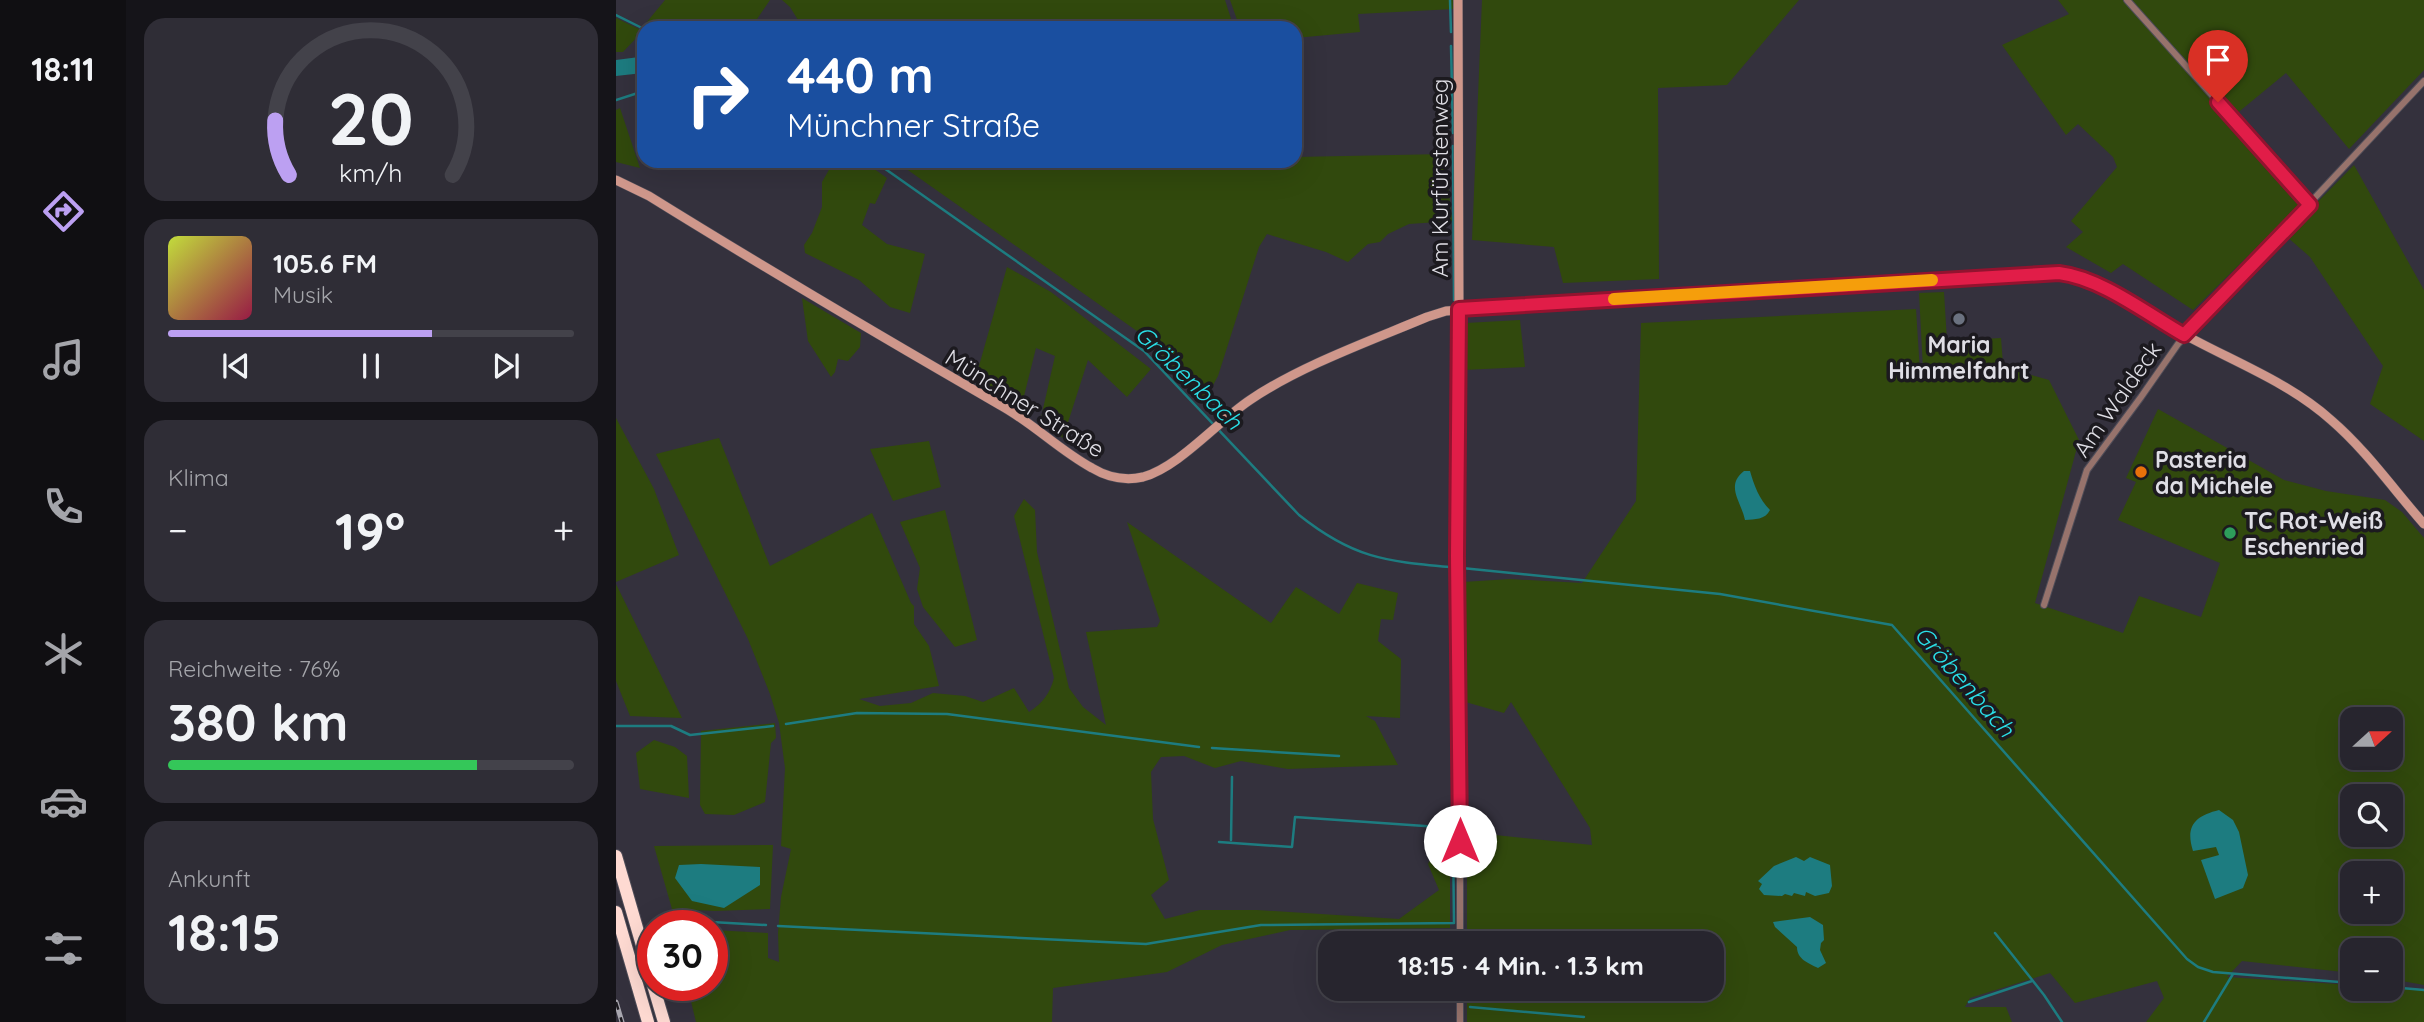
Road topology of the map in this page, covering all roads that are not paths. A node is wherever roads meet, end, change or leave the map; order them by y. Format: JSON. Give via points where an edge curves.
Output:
{"nodes":[{"id":1,"x":1458,"y":0,"type":"edge"},
{"id":2,"x":2127,"y":0,"type":"edge"},
{"id":3,"x":2424,"y":81,"type":"edge"},
{"id":4,"x":616,"y":180,"type":"edge"},
{"id":5,"x":2310,"y":205,"type":"junction"},
{"id":6,"x":1459,"y":313,"type":"junction"},
{"id":7,"x":2184,"y":335,"type":"junction"},
{"id":8,"x":2424,"y":524,"type":"edge"},
{"id":9,"x":2044,"y":605,"type":"dead end"},
{"id":10,"x":616,"y":856,"type":"edge"},
{"id":11,"x":616,"y":912,"type":"edge"},
{"id":12,"x":637,"y":929,"type":"edge"},
{"id":13,"x":1460,"y":931,"type":"edge"},
{"id":14,"x":658,"y":1001,"type":"edge"},
{"id":15,"x":1460,"y":1001,"type":"edge"},
{"id":16,"x":648,"y":1022,"type":"edge"},
{"id":17,"x":664,"y":1022,"type":"edge"},
{"id":18,"x":1460,"y":1022,"type":"edge"}],
"edges":[{"from":1,"to":6,"type":"street","name":"Am Kurfürstenweg"},
{"from":2,"to":5,"type":"street"},
{"from":3,"to":5,"type":"street","name":"Am Waldeck"},
{"from":4,"to":6,"type":"street","name":"Münchner Straße","via":[[1024,419],[1105,475],[1153,474],[1287,377],[1427,317]]},
{"from":5,"to":7,"type":"street","name":"Am Waldeck"},
{"from":6,"to":7,"type":"street","name":"Münchner Straße","via":[[2059,273],[2096,284]]},
{"from":6,"to":13,"type":"street","name":"Am Kurfürstenweg"},
{"from":7,"to":8,"type":"street","name":"Münchner Straße","via":[[2264,375],[2330,419]]},
{"from":7,"to":9,"type":"street","name":"Am Waldeck","via":[[2087,470]]},
{"from":10,"to":12,"type":"highway"},
{"from":11,"to":16,"type":"highway"},
{"from":14,"to":17,"type":"highway"},
{"from":15,"to":18,"type":"street"}]}
